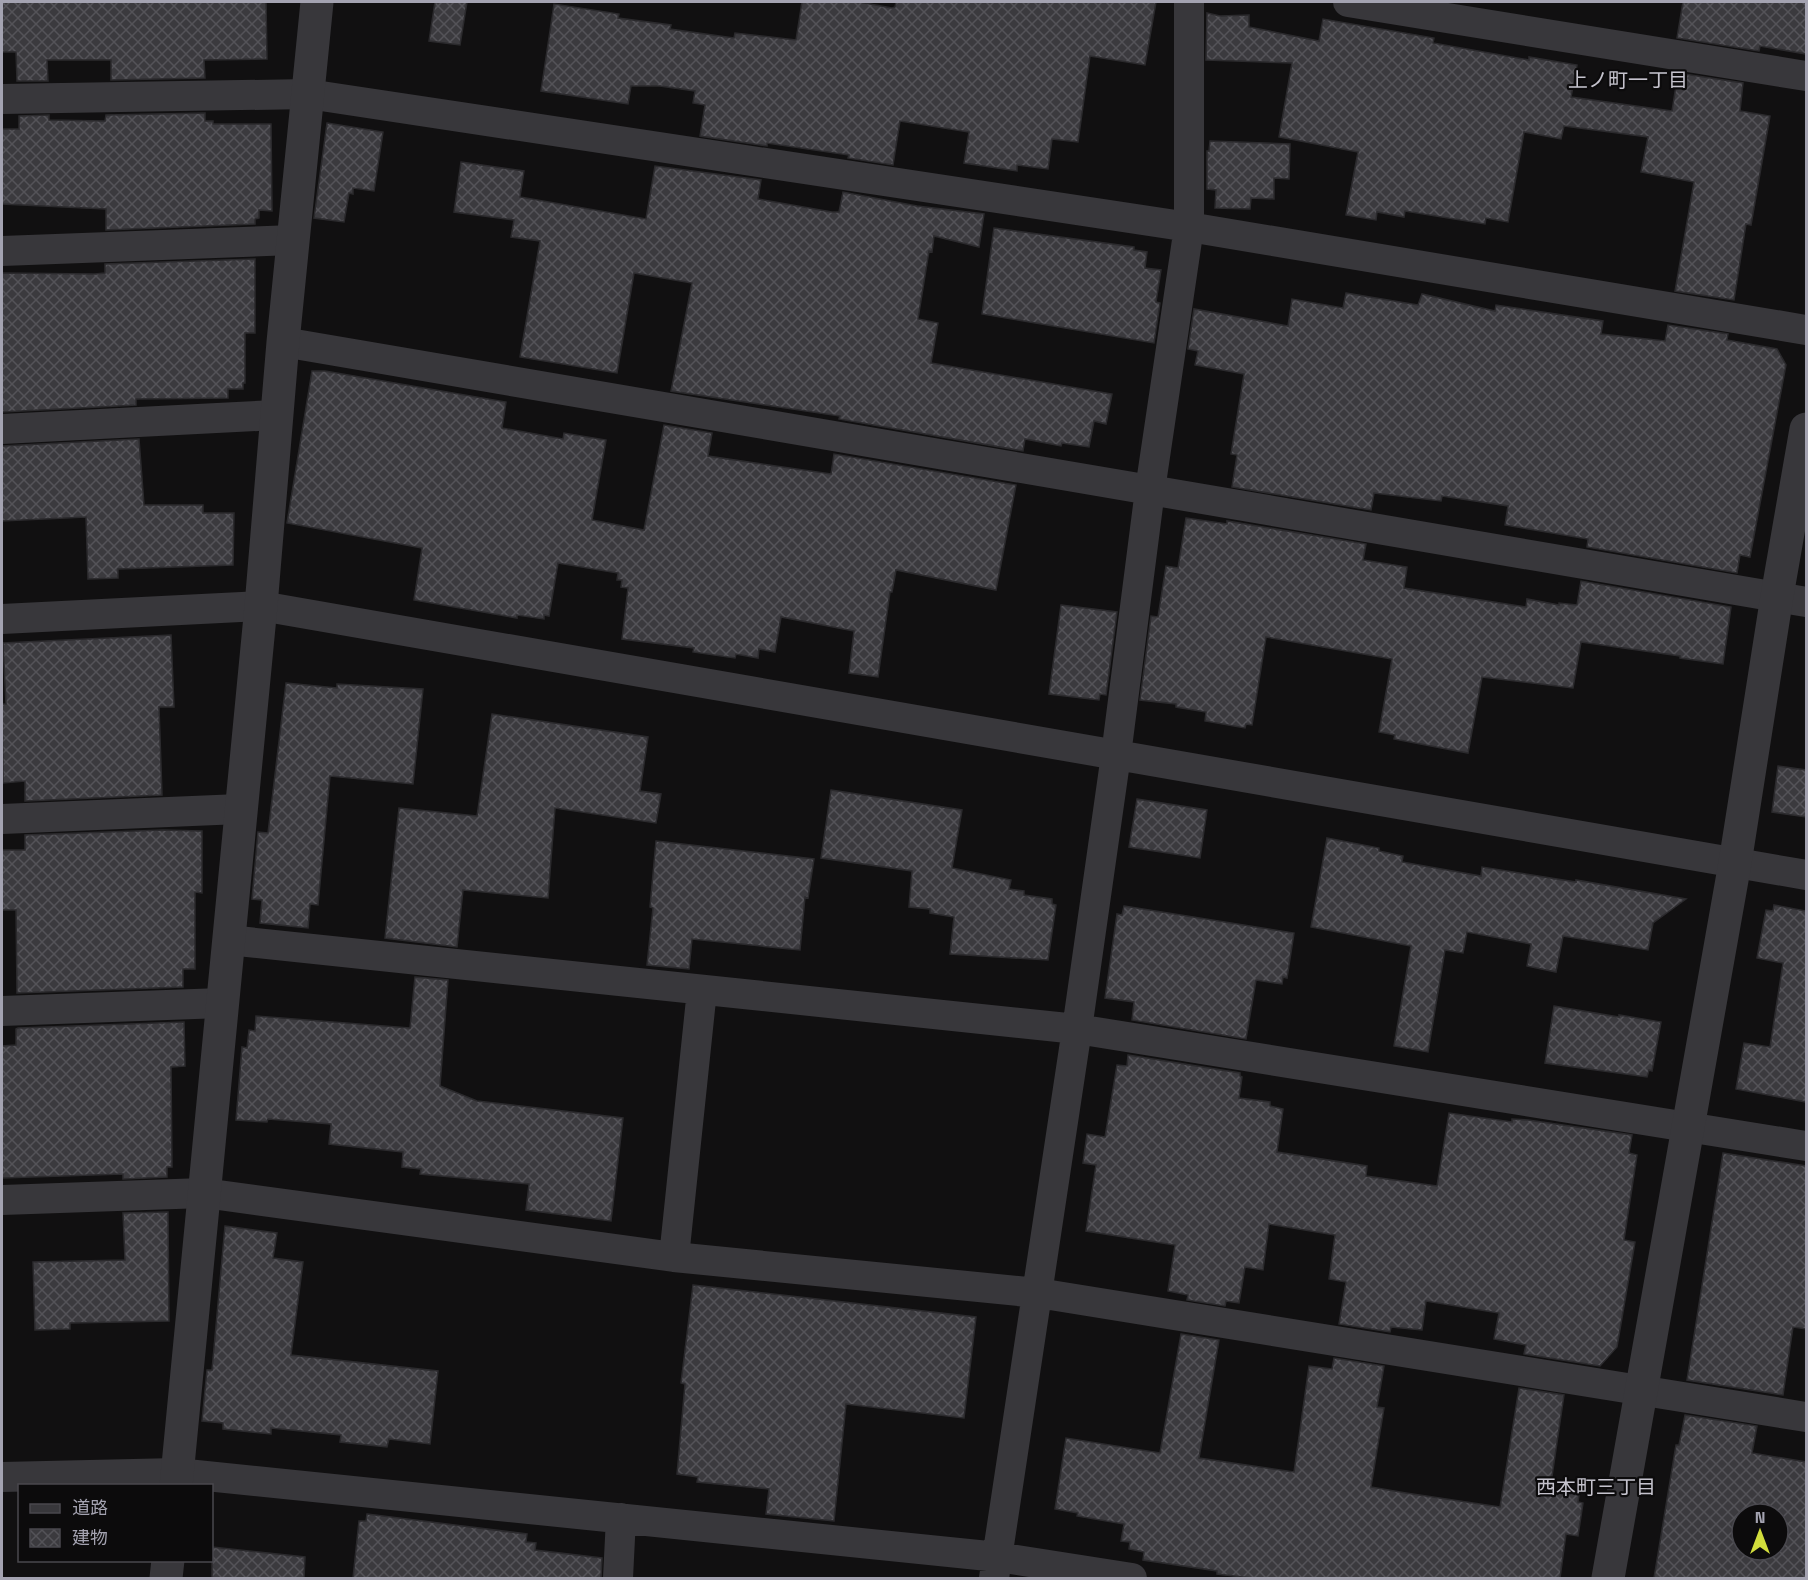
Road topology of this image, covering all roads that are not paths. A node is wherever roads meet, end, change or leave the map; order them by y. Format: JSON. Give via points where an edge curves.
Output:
{"nodes":[{"id":1,"x":316,"y":2,"type":"edge"},
{"id":2,"x":1189,"y":2,"type":"edge"},
{"id":3,"x":1348,"y":2,"type":"edge"},
{"id":4,"x":1806,"y":76,"type":"edge"},
{"id":5,"x":308,"y":94,"type":"junction"},
{"id":6,"x":2,"y":99,"type":"edge"},
{"id":7,"x":1189,"y":227,"type":"junction"},
{"id":8,"x":293,"y":240,"type":"junction"},
{"id":9,"x":2,"y":251,"type":"edge"},
{"id":10,"x":1806,"y":330,"type":"edge"},
{"id":11,"x":283,"y":342,"type":"junction"},
{"id":12,"x":276,"y":415,"type":"junction"},
{"id":13,"x":2,"y":429,"type":"edge"},
{"id":14,"x":1806,"y":429,"type":"edge"},
{"id":15,"x":1150,"y":490,"type":"junction"},
{"id":16,"x":1792,"y":599,"type":"edge"},
{"id":17,"x":261,"y":606,"type":"junction"},
{"id":18,"x":2,"y":619,"type":"edge"},
{"id":19,"x":1116,"y":755,"type":"junction"},
{"id":20,"x":240,"y":809,"type":"junction"},
{"id":21,"x":2,"y":819,"type":"edge"},
{"id":22,"x":1735,"y":863,"type":"junction"},
{"id":23,"x":1806,"y":875,"type":"edge"},
{"id":24,"x":228,"y":940,"type":"junction"},
{"id":25,"x":702,"y":990,"type":"junction"},
{"id":26,"x":222,"y":1003,"type":"junction"},
{"id":27,"x":2,"y":1011,"type":"edge"},
{"id":28,"x":1077,"y":1029,"type":"junction"},
{"id":29,"x":1688,"y":1127,"type":"junction"},
{"id":30,"x":1806,"y":1146,"type":"edge"},
{"id":31,"x":204,"y":1193,"type":"junction"},
{"id":32,"x":2,"y":1200,"type":"edge"},
{"id":33,"x":674,"y":1257,"type":"junction"},
{"id":34,"x":1038,"y":1293,"type":"junction"},
{"id":35,"x":1641,"y":1391,"type":"junction"},
{"id":36,"x":1806,"y":1417,"type":"edge"},
{"id":37,"x":2,"y":1477,"type":"edge"},
{"id":38,"x":177,"y":1479,"type":"edge"},
{"id":39,"x":621,"y":1518,"type":"junction"},
{"id":40,"x":168,"y":1562,"type":"edge"},
{"id":41,"x":996,"y":1568,"type":"edge"},
{"id":42,"x":166,"y":1578,"type":"edge"},
{"id":43,"x":618,"y":1578,"type":"edge"},
{"id":44,"x":1132,"y":1578,"type":"edge"},
{"id":45,"x":1608,"y":1578,"type":"edge"}],
"edges":[{"from":1,"to":5,"type":"street"},
{"from":2,"to":7,"type":"street"},
{"from":3,"to":4,"type":"street"},
{"from":5,"to":6,"type":"street"},
{"from":5,"to":7,"type":"street"},
{"from":5,"to":8,"type":"street"},
{"from":7,"to":10,"type":"street"},
{"from":7,"to":15,"type":"street"},
{"from":8,"to":9,"type":"street"},
{"from":8,"to":11,"type":"street"},
{"from":11,"to":12,"type":"street"},
{"from":11,"to":15,"type":"street"},
{"from":12,"to":13,"type":"street"},
{"from":12,"to":17,"type":"street"},
{"from":14,"to":16,"type":"street"},
{"from":15,"to":16,"type":"street"},
{"from":15,"to":19,"type":"street"},
{"from":16,"to":22,"type":"street"},
{"from":17,"to":18,"type":"street"},
{"from":17,"to":19,"type":"street"},
{"from":17,"to":20,"type":"street"},
{"from":19,"to":22,"type":"street"},
{"from":19,"to":28,"type":"street"},
{"from":20,"to":21,"type":"street"},
{"from":20,"to":24,"type":"street"},
{"from":22,"to":23,"type":"street"},
{"from":22,"to":29,"type":"street"},
{"from":24,"to":25,"type":"street"},
{"from":24,"to":26,"type":"street"},
{"from":25,"to":28,"type":"street"},
{"from":25,"to":33,"type":"street"},
{"from":26,"to":27,"type":"street"},
{"from":26,"to":31,"type":"street"},
{"from":28,"to":29,"type":"street"},
{"from":28,"to":34,"type":"street"},
{"from":29,"to":30,"type":"street"},
{"from":29,"to":35,"type":"street"},
{"from":31,"to":32,"type":"street"},
{"from":31,"to":33,"type":"street"},
{"from":31,"to":38,"type":"street"},
{"from":33,"to":34,"type":"street"},
{"from":34,"to":35,"type":"street"},
{"from":34,"to":41,"type":"street"},
{"from":35,"to":36,"type":"street"},
{"from":35,"to":45,"type":"street"},
{"from":37,"to":38,"type":"street"},
{"from":38,"to":39,"type":"street"},
{"from":39,"to":41,"type":"street"},
{"from":39,"to":43,"type":"street"},
{"from":40,"to":42,"type":"street"},
{"from":41,"to":44,"type":"street"}]}
